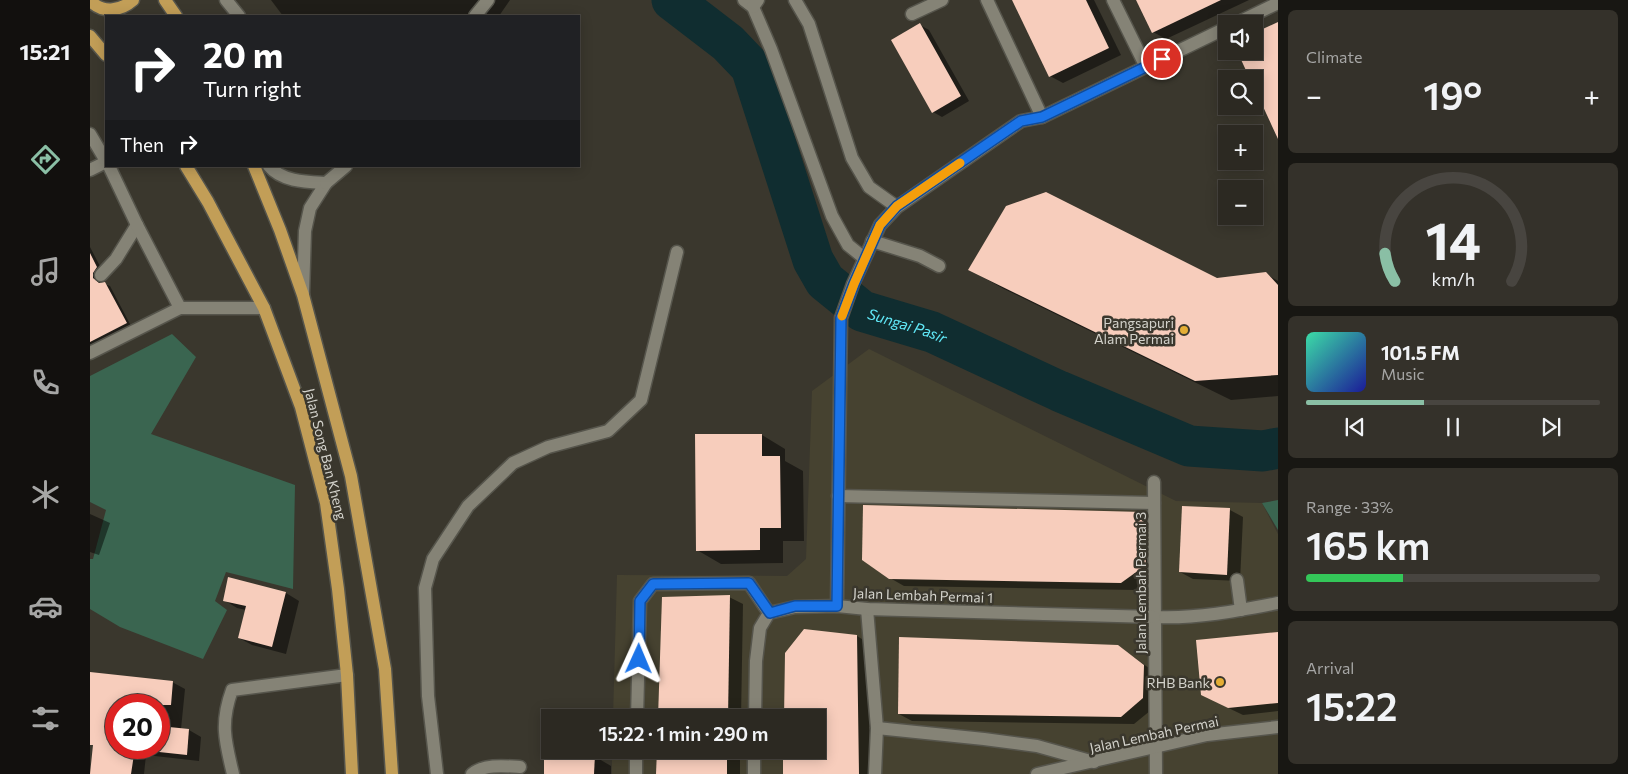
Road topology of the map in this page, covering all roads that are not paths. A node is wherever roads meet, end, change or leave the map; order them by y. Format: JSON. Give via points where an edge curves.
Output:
{"nodes":[{"id":1,"x":90,"y":0,"type":"edge"},
{"id":2,"x":132,"y":0,"type":"edge"},
{"id":3,"x":164,"y":0,"type":"edge"},
{"id":4,"x":226,"y":0,"type":"edge"},
{"id":5,"x":488,"y":0,"type":"edge"},
{"id":6,"x":795,"y":0,"type":"edge"},
{"id":7,"x":942,"y":0,"type":"edge"},
{"id":8,"x":988,"y":0,"type":"edge"},
{"id":9,"x":1113,"y":0,"type":"edge"},
{"id":10,"x":751,"y":2,"type":"edge"},
{"id":11,"x":1278,"y":3,"type":"edge"},
{"id":12,"x":912,"y":14,"type":"dead end"},
{"id":13,"x":175,"y":15,"type":"edge"},
{"id":14,"x":238,"y":15,"type":"edge"},
{"id":15,"x":476,"y":15,"type":"edge"},
{"id":16,"x":1254,"y":15,"type":"edge"},
{"id":17,"x":1218,"y":32,"type":"edge"},
{"id":18,"x":90,"y":36,"type":"edge"},
{"id":19,"x":105,"y":54,"type":"edge"},
{"id":20,"x":1146,"y":67,"type":"junction"},
{"id":21,"x":1042,"y":117,"type":"junction"},
{"id":22,"x":90,"y":134,"type":"edge"},
{"id":23,"x":105,"y":159,"type":"edge"},
{"id":24,"x":105,"y":162,"type":"edge"},
{"id":25,"x":109,"y":167,"type":"edge"},
{"id":26,"x":187,"y":167,"type":"edge"},
{"id":27,"x":254,"y":167,"type":"edge"},
{"id":28,"x":271,"y":167,"type":"edge"},
{"id":29,"x":345,"y":167,"type":"edge"},
{"id":30,"x":90,"y":170,"type":"edge"},
{"id":31,"x":326,"y":183,"type":"junction"},
{"id":32,"x":897,"y":206,"type":"junction"},
{"id":33,"x":137,"y":225,"type":"junction"},
{"id":34,"x":872,"y":241,"type":"junction"},
{"id":35,"x":677,"y":252,"type":"dead end"},
{"id":36,"x":864,"y":258,"type":"junction"},
{"id":37,"x":939,"y":266,"type":"dead end"},
{"id":38,"x":102,"y":275,"type":"dead end"},
{"id":39,"x":303,"y":295,"type":"junction"},
{"id":40,"x":180,"y":308,"type":"junction"},
{"id":41,"x":264,"y":308,"type":"junction"},
{"id":42,"x":90,"y":353,"type":"edge"},
{"id":43,"x":1154,"y":482,"type":"dead end"},
{"id":44,"x":838,"y":496,"type":"junction"},
{"id":45,"x":1154,"y":502,"type":"junction"},
{"id":46,"x":1236,"y":580,"type":"dead end"},
{"id":47,"x":1278,"y":603,"type":"edge"},
{"id":48,"x":837,"y":606,"type":"junction"},
{"id":49,"x":867,"y":609,"type":"junction"},
{"id":50,"x":1241,"y":610,"type":"junction"},
{"id":51,"x":770,"y":613,"type":"junction"},
{"id":52,"x":1154,"y":617,"type":"junction"},
{"id":53,"x":347,"y":674,"type":"junction"},
{"id":54,"x":637,"y":709,"type":"edge"},
{"id":55,"x":755,"y":709,"type":"edge"},
{"id":56,"x":1278,"y":727,"type":"edge"},
{"id":57,"x":877,"y":728,"type":"junction"},
{"id":58,"x":1156,"y":748,"type":"junction"},
{"id":59,"x":636,"y":759,"type":"edge"},
{"id":60,"x":754,"y":759,"type":"edge"},
{"id":61,"x":1094,"y":762,"type":"junction"},
{"id":62,"x":520,"y":767,"type":"dead end"},
{"id":63,"x":233,"y":774,"type":"edge"},
{"id":64,"x":352,"y":774,"type":"edge"},
{"id":65,"x":392,"y":774,"type":"edge"},
{"id":66,"x":437,"y":774,"type":"edge"},
{"id":67,"x":472,"y":774,"type":"edge"},
{"id":68,"x":636,"y":774,"type":"edge"},
{"id":69,"x":754,"y":774,"type":"edge"},
{"id":70,"x":875,"y":774,"type":"edge"},
{"id":71,"x":1037,"y":774,"type":"edge"},
{"id":72,"x":1156,"y":774,"type":"edge"}],
"edges":[{"from":1,"to":2,"type":"main road","via":[[94,6],[108,10],[123,8]]},
{"from":3,"to":13,"type":"main road"},
{"from":4,"to":14,"type":"street"},
{"from":5,"to":15,"type":"street"},
{"from":6,"to":32,"type":"street","via":[[809,24],[852,158],[869,187]]},
{"from":7,"to":12,"type":"street"},
{"from":8,"to":21,"type":"street"},
{"from":9,"to":20,"type":"street"},
{"from":10,"to":36,"type":"street","via":[[832,216],[848,245]]},
{"from":11,"to":16,"type":"street"},
{"from":17,"to":20,"type":"street"},
{"from":18,"to":19,"type":"main road"},
{"from":20,"to":21,"type":"street"},
{"from":21,"to":32,"type":"street","via":[[1021,121]]},
{"from":22,"to":23,"type":"street"},
{"from":24,"to":30,"type":"street"},
{"from":25,"to":33,"type":"street"},
{"from":26,"to":41,"type":"main road","name":"Jalan Song Ban Kheng"},
{"from":27,"to":39,"type":"main road","name":"Jalan Song Ban Kheng"},
{"from":28,"to":31,"type":"street","via":[[297,182]]},
{"from":29,"to":31,"type":"street"},
{"from":31,"to":39,"type":"street","via":[[310,208],[305,231]]},
{"from":32,"to":34,"type":"street","via":[[880,225]]},
{"from":33,"to":38,"type":"street"},
{"from":33,"to":40,"type":"street"},
{"from":34,"to":36,"type":"street"},
{"from":34,"to":37,"type":"street","via":[[920,256]]},
{"from":35,"to":66,"type":"street","via":[[641,400],[608,431],[548,447],[513,463],[468,506],[433,559],[425,588],[428,696]]},
{"from":36,"to":44,"type":"street","via":[[841,318]]},
{"from":39,"to":65,"type":"main road","name":"Jalan Song Ban Kheng","via":[[351,476],[385,669]]},
{"from":40,"to":41,"type":"street"},
{"from":40,"to":42,"type":"street"},
{"from":41,"to":53,"type":"main road","name":"Jalan Song Ban Kheng","via":[[301,407],[326,503]]},
{"from":43,"to":45,"type":"street","name":"Jalan Lembah Permai 3"},
{"from":44,"to":45,"type":"street"},
{"from":44,"to":48,"type":"street"},
{"from":45,"to":52,"type":"street","name":"Jalan Lembah Permai 3"},
{"from":46,"to":50,"type":"street"},
{"from":47,"to":50,"type":"street","name":"Jalan Lembah Permai 1"},
{"from":48,"to":49,"type":"street","name":"Jalan Lembah Permai 1"},
{"from":48,"to":51,"type":"street","name":"Jalan Lembah Permai 1","via":[[795,606]]},
{"from":49,"to":52,"type":"street","name":"Jalan Lembah Permai 1"},
{"from":49,"to":57,"type":"street"},
{"from":50,"to":52,"type":"street","name":"Jalan Lembah Permai 1","via":[[1175,618]]},
{"from":51,"to":54,"type":"street","via":[[749,583],[653,584],[640,601]]},
{"from":51,"to":55,"type":"street","via":[[760,628]]},
{"from":52,"to":58,"type":"street","name":"Jalan Lembah Permai 3"},
{"from":53,"to":63,"type":"street","via":[[232,690],[226,706],[224,737]]},
{"from":53,"to":64,"type":"main road","name":"Jalan Song Ban Kheng"},
{"from":56,"to":58,"type":"street","name":"Jalan Lembah Permai","via":[[1207,735]]},
{"from":57,"to":61,"type":"street","via":[[1037,746]]},
{"from":57,"to":70,"type":"street"},
{"from":58,"to":61,"type":"street","name":"Jalan Lembah Permai"},
{"from":58,"to":72,"type":"street","name":"Jalan Lembah Permai 3"},
{"from":59,"to":68,"type":"street"},
{"from":60,"to":69,"type":"street"},
{"from":61,"to":71,"type":"street","name":"Jalan Lembah Permai"},
{"from":62,"to":67,"type":"street","via":[[481,768]]}]}
